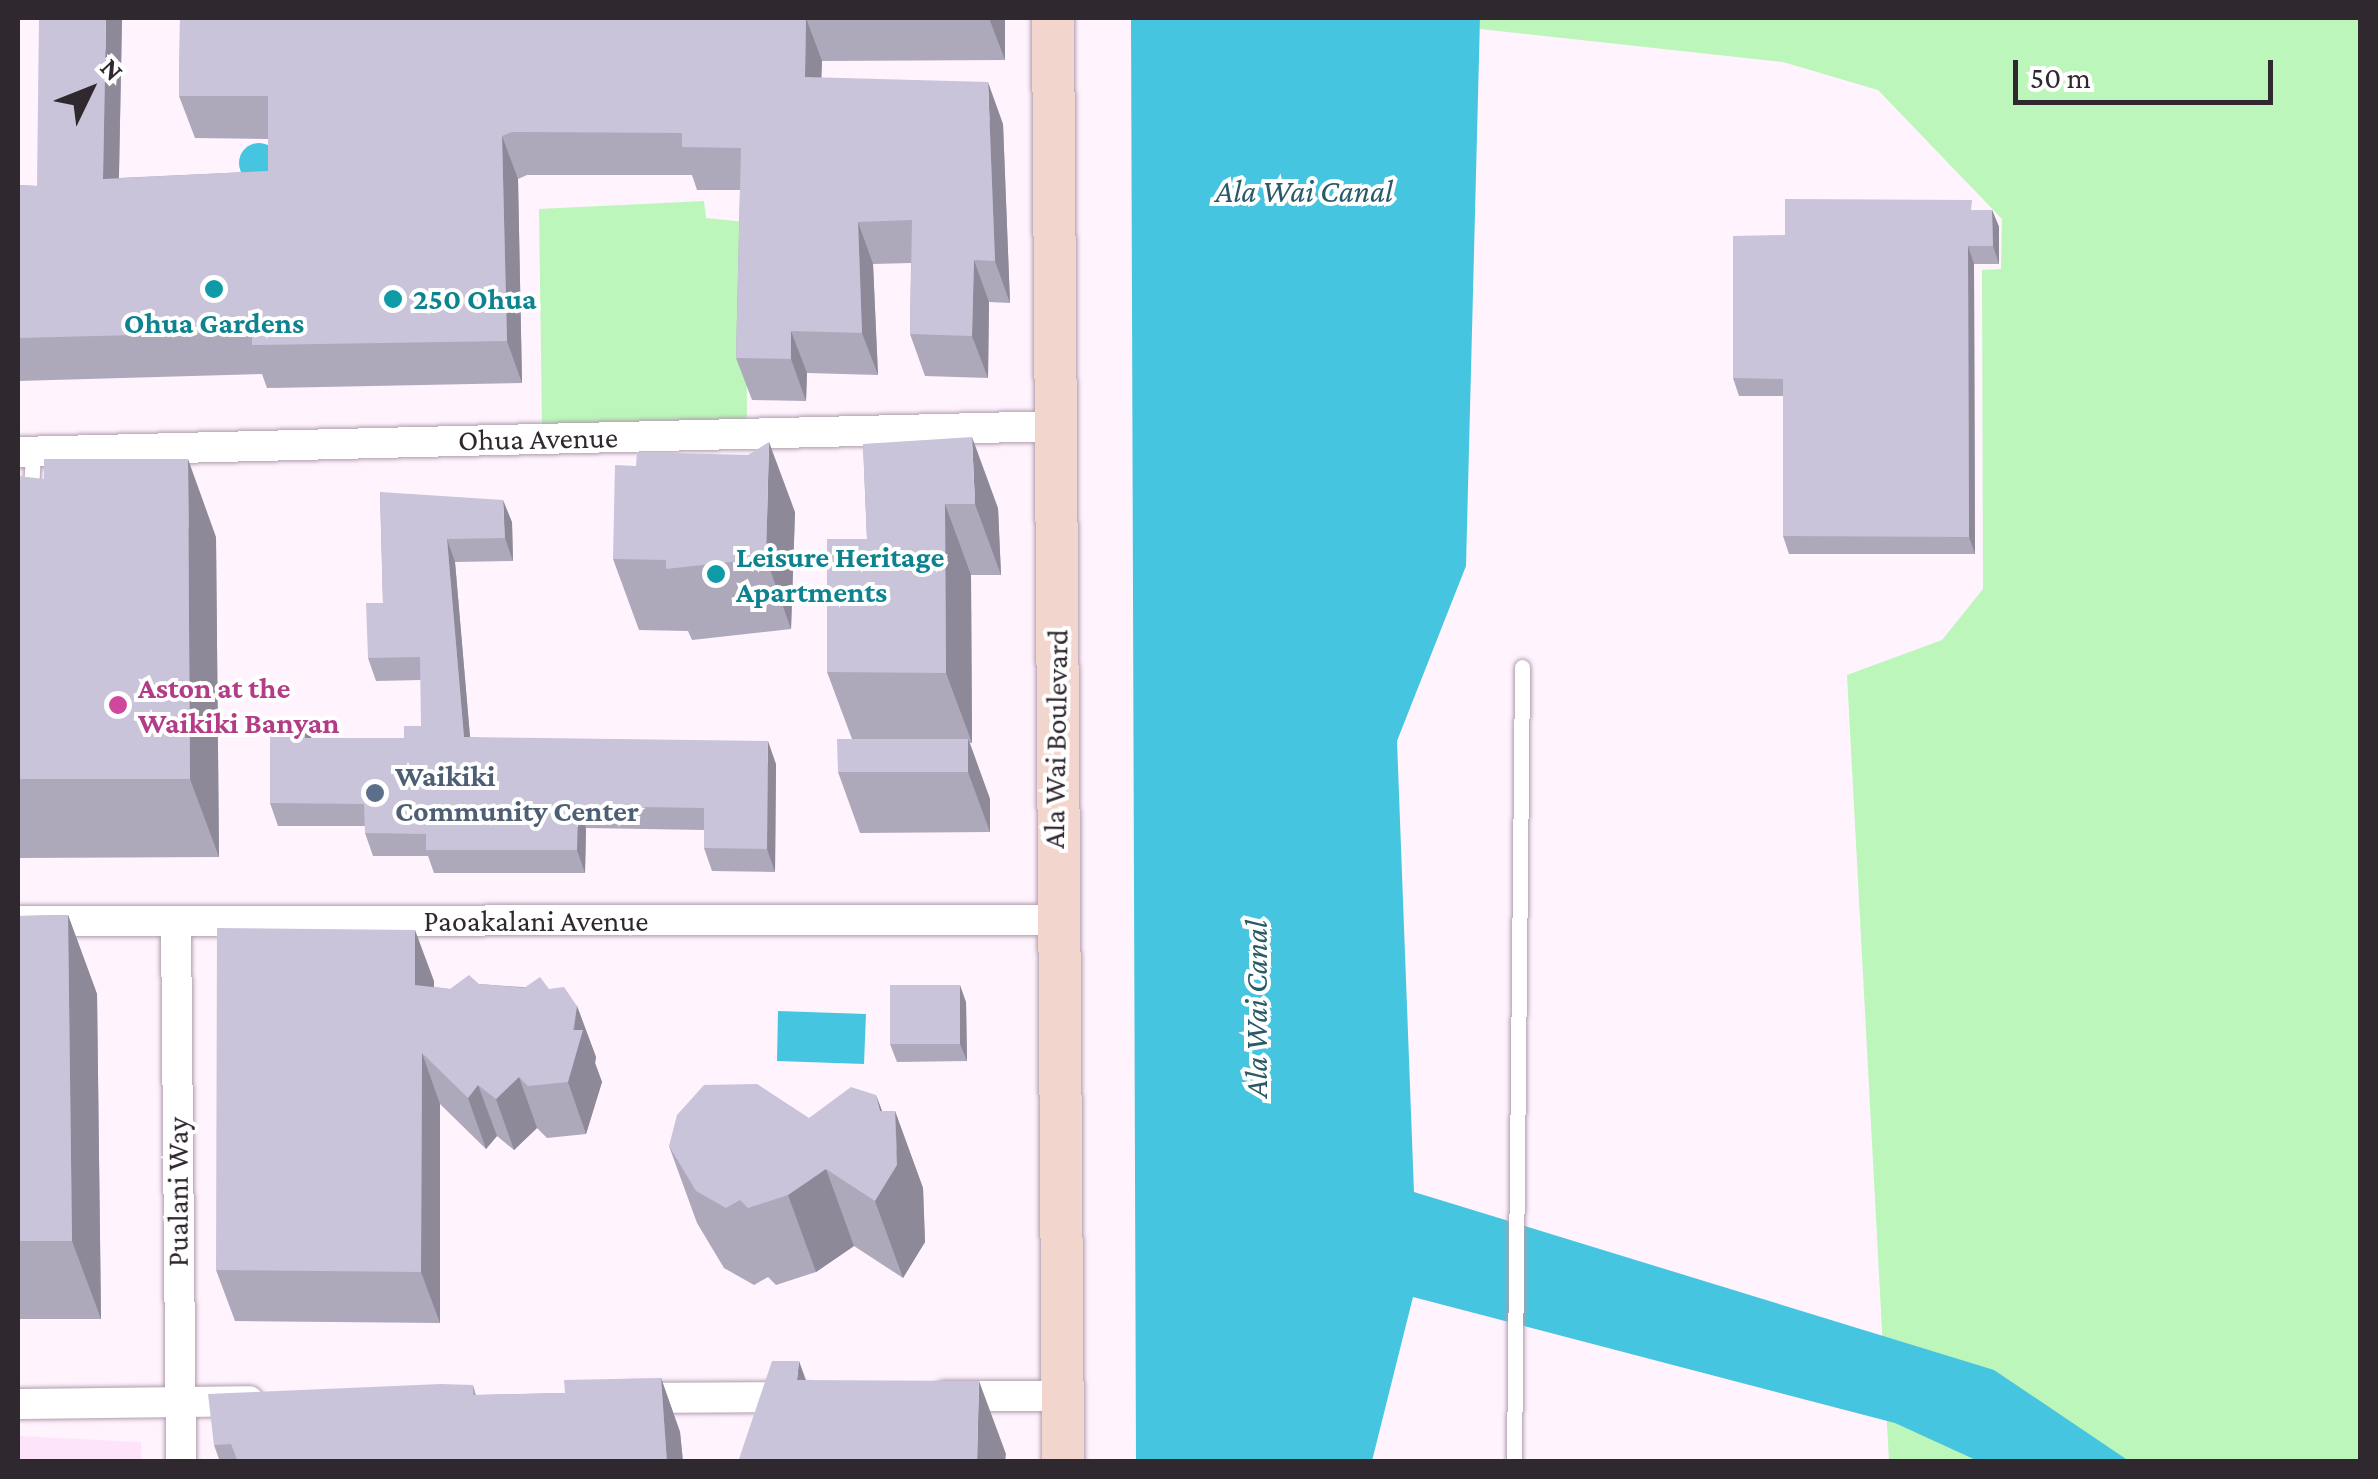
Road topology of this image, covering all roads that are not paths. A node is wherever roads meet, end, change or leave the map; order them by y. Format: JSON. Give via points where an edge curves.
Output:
{"nodes":[{"id":1,"x":1053,"y":18,"type":"edge"},
{"id":2,"x":1060,"y":426,"type":"junction"},
{"id":3,"x":25,"y":452,"type":"edge"},
{"id":4,"x":18,"y":522,"type":"edge"},
{"id":5,"x":1522,"y":667,"type":"dead end"},
{"id":6,"x":1054,"y":920,"type":"junction"},
{"id":7,"x":18,"y":921,"type":"edge"},
{"id":8,"x":176,"y":922,"type":"junction"},
{"id":9,"x":907,"y":1396,"type":"edge"},
{"id":10,"x":1062,"y":1396,"type":"junction"},
{"id":11,"x":830,"y":1397,"type":"edge"},
{"id":12,"x":597,"y":1398,"type":"edge"},
{"id":13,"x":278,"y":1400,"type":"edge"},
{"id":14,"x":179,"y":1401,"type":"junction"},
{"id":15,"x":18,"y":1404,"type":"edge"},
{"id":16,"x":181,"y":1462,"type":"edge"},
{"id":17,"x":1063,"y":1462,"type":"edge"},
{"id":18,"x":1514,"y":1462,"type":"edge"}],
"edges":[{"from":1,"to":2,"type":"main road","name":"Ala Wai Boulevard"},
{"from":2,"to":3,"type":"street","name":"Ohua Avenue"},
{"from":2,"to":6,"type":"main road","name":"Ala Wai Boulevard"},
{"from":3,"to":4,"type":"lane","via":[[30,511]]},
{"from":5,"to":18,"type":"lane"},
{"from":6,"to":8,"type":"street","name":"Paoakalani Avenue"},
{"from":6,"to":10,"type":"main road","name":"Ala Wai Boulevard"},
{"from":7,"to":8,"type":"street","name":"Paoakalani Avenue"},
{"from":8,"to":14,"type":"street","name":"Pualani Way"},
{"from":9,"to":10,"type":"street"},
{"from":10,"to":17,"type":"main road","name":"Ala Wai Boulevard"},
{"from":11,"to":12,"type":"street"},
{"from":13,"to":14,"type":"street"},
{"from":14,"to":15,"type":"street"},
{"from":14,"to":16,"type":"street","name":"Pualani Way"}]}
